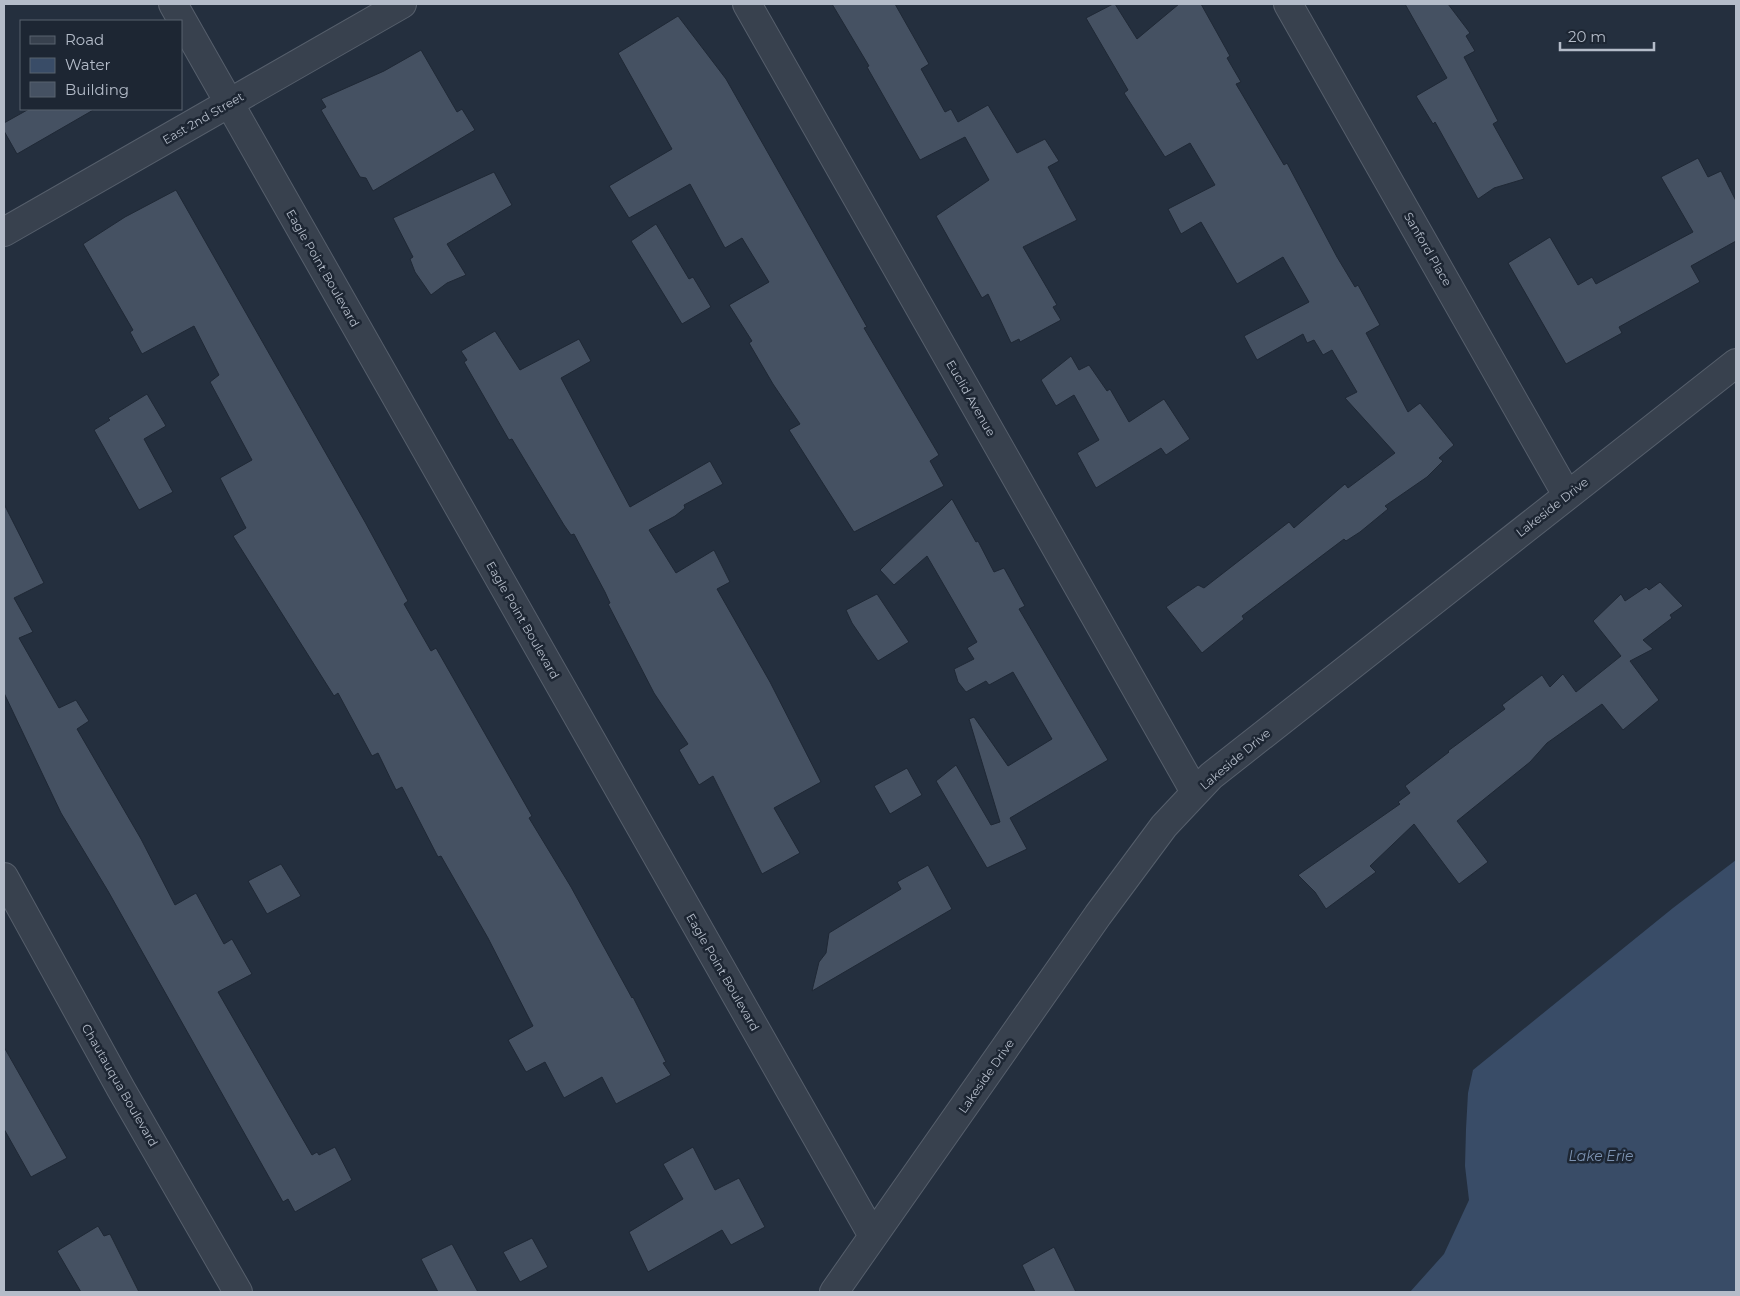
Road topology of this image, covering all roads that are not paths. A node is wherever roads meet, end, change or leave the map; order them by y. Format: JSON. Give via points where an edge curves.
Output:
{"nodes":[{"id":1,"x":173,"y":4,"type":"edge"},
{"id":2,"x":402,"y":4,"type":"edge"},
{"id":3,"x":747,"y":4,"type":"edge"},
{"id":4,"x":1288,"y":4,"type":"edge"},
{"id":5,"x":182,"y":20,"type":"edge"},
{"id":6,"x":182,"y":20,"type":"edge"},
{"id":7,"x":229,"y":104,"type":"junction"},
{"id":8,"x":4,"y":232,"type":"edge"},
{"id":9,"x":1736,"y":363,"type":"edge"},
{"id":10,"x":1567,"y":495,"type":"junction"},
{"id":11,"x":1195,"y":792,"type":"junction"},
{"id":12,"x":4,"y":877,"type":"edge"},
{"id":13,"x":873,"y":1236,"type":"junction"},
{"id":14,"x":238,"y":1292,"type":"edge"},
{"id":15,"x":834,"y":1292,"type":"edge"}],
"edges":[{"from":1,"to":5,"type":"street","name":"Eagle Point Boulevard"},
{"from":2,"to":7,"type":"street","name":"East 2nd Street"},
{"from":3,"to":11,"type":"street","name":"Euclid Avenue"},
{"from":4,"to":10,"type":"street","name":"Sanford Place"},
{"from":6,"to":7,"type":"street","name":"Eagle Point Boulevard"},
{"from":7,"to":8,"type":"street","name":"East 2nd Street"},
{"from":7,"to":13,"type":"street","name":"Eagle Point Boulevard"},
{"from":9,"to":10,"type":"street","name":"Lakeside Drive"},
{"from":10,"to":11,"type":"street","name":"Lakeside Drive","via":[[1211,776]]},
{"from":11,"to":13,"type":"street","name":"Lakeside Drive","via":[[1164,826],[1098,915]]},
{"from":12,"to":14,"type":"street","name":"Chautauqua Boulevard","via":[[116,1081]]},
{"from":13,"to":15,"type":"street","name":"Lakeside Drive"}]}
